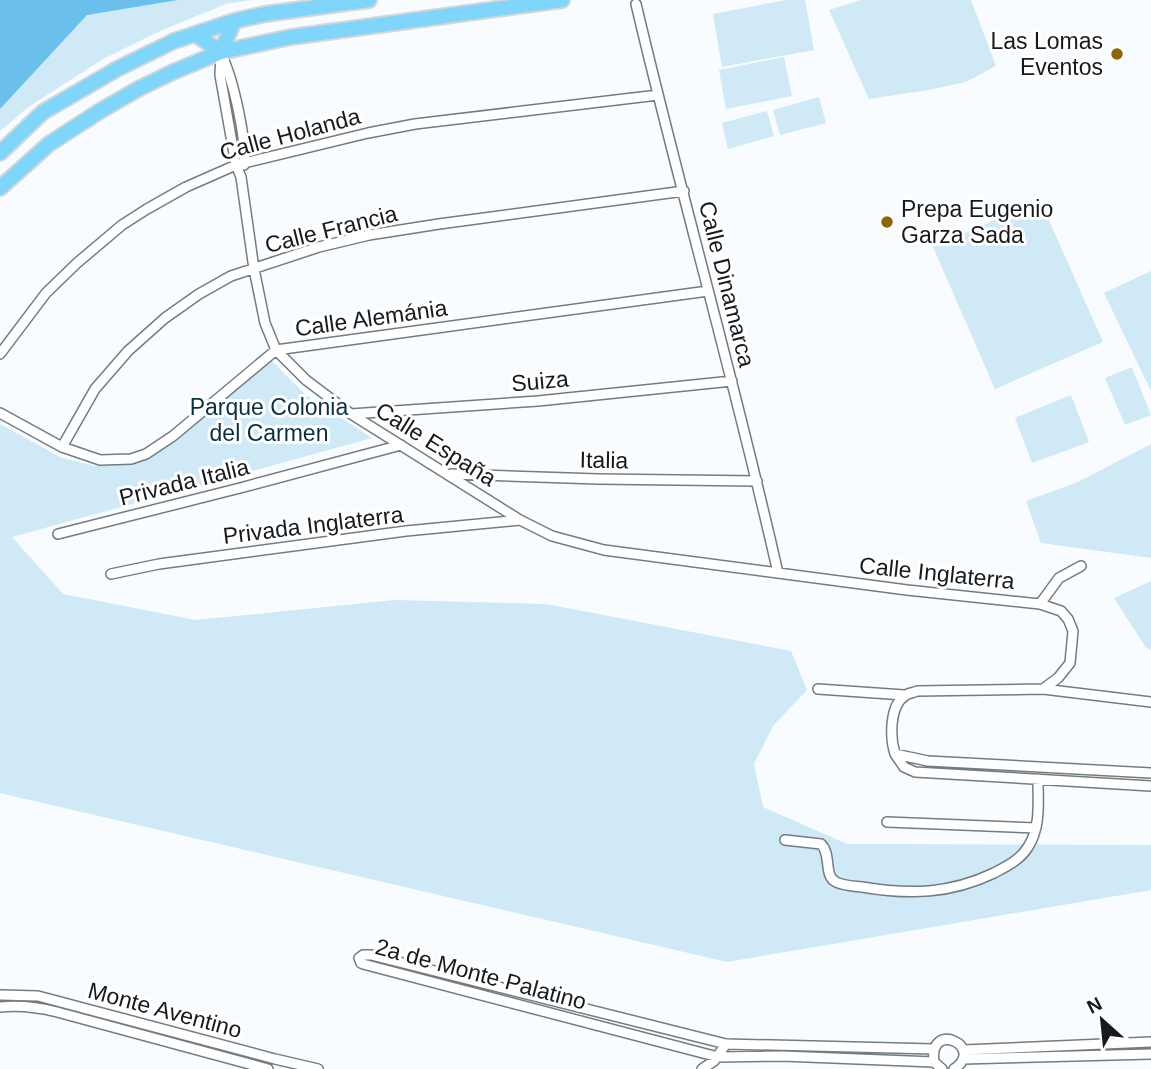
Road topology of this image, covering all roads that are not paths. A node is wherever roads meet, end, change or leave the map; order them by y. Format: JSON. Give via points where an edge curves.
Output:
{"nodes":[{"id":1,"x":369,"y":0,"type":"edge"},
{"id":2,"x":562,"y":0,"type":"edge"},
{"id":3,"x":636,"y":4,"type":"dead end"},
{"id":4,"x":234,"y":21,"type":"junction"},
{"id":5,"x":195,"y":33,"type":"junction"},
{"id":6,"x":221,"y":52,"type":"junction"},
{"id":7,"x":657,"y":95,"type":"junction"},
{"id":8,"x":0,"y":153,"type":"edge"},
{"id":9,"x":240,"y":163,"type":"junction"},
{"id":10,"x":0,"y":188,"type":"edge"},
{"id":11,"x":684,"y":191,"type":"junction"},
{"id":12,"x":254,"y":269,"type":"junction"},
{"id":13,"x":708,"y":291,"type":"junction"},
{"id":14,"x":276,"y":350,"type":"junction"},
{"id":15,"x":0,"y":354,"type":"edge"},
{"id":16,"x":732,"y":381,"type":"junction"},
{"id":17,"x":0,"y":413,"type":"edge"},
{"id":18,"x":351,"y":414,"type":"junction"},
{"id":19,"x":401,"y":445,"type":"junction"},
{"id":20,"x":62,"y":447,"type":"junction"},
{"id":21,"x":449,"y":474,"type":"junction"},
{"id":22,"x":758,"y":481,"type":"junction"},
{"id":23,"x":520,"y":520,"type":"junction"},
{"id":24,"x":58,"y":534,"type":"dead end"},
{"id":25,"x":1081,"y":566,"type":"dead end"},
{"id":26,"x":778,"y":573,"type":"junction"},
{"id":27,"x":111,"y":574,"type":"dead end"},
{"id":28,"x":1040,"y":604,"type":"junction"},
{"id":29,"x":818,"y":689,"type":"dead end"},
{"id":30,"x":1043,"y":689,"type":"junction"},
{"id":31,"x":904,"y":695,"type":"junction"},
{"id":32,"x":1151,"y":702,"type":"edge"},
{"id":33,"x":895,"y":754,"type":"junction"},
{"id":34,"x":1151,"y":773,"type":"edge"},
{"id":35,"x":1038,"y":779,"type":"junction"},
{"id":36,"x":1151,"y":786,"type":"edge"},
{"id":37,"x":887,"y":822,"type":"dead end"},
{"id":38,"x":1036,"y":828,"type":"junction"},
{"id":39,"x":785,"y":840,"type":"dead end"},
{"id":40,"x":0,"y":995,"type":"edge"},
{"id":41,"x":0,"y":1007,"type":"edge"},
{"id":42,"x":1151,"y":1042,"type":"edge"},
{"id":43,"x":726,"y":1044,"type":"junction"},
{"id":44,"x":934,"y":1049,"type":"junction"},
{"id":45,"x":963,"y":1054,"type":"junction"},
{"id":46,"x":1151,"y":1054,"type":"edge"},
{"id":47,"x":718,"y":1057,"type":"junction"},
{"id":48,"x":933,"y":1062,"type":"junction"},
{"id":49,"x":268,"y":1069,"type":"edge"},
{"id":50,"x":318,"y":1069,"type":"edge"},
{"id":51,"x":702,"y":1069,"type":"edge"},
{"id":52,"x":942,"y":1069,"type":"edge"},
{"id":53,"x":954,"y":1069,"type":"edge"}],
"edges":[{"from":1,"to":4,"type":"main road"},
{"from":2,"to":6,"type":"main road","via":[[291,37]]},
{"from":3,"to":7,"type":"street","name":"Calle Dinamarca"},
{"from":4,"to":5,"type":"main road"},
{"from":4,"to":6,"type":"main road"},
{"from":5,"to":6,"type":"main road"},
{"from":5,"to":8,"type":"main road","via":[[117,69],[43,113]]},
{"from":6,"to":9,"type":"street","name":"Calle España","via":[[220,75]]},
{"from":6,"to":10,"type":"main road","via":[[100,111],[49,144]]},
{"from":7,"to":9,"type":"street","name":"Calle Holanda","via":[[415,124]]},
{"from":7,"to":11,"type":"street","name":"Calle Dinamarca"},
{"from":9,"to":12,"type":"street","name":"Calle España"},
{"from":9,"to":15,"type":"street","name":"Calle Holanda","via":[[186,187],[122,225],[46,293]]},
{"from":11,"to":12,"type":"street","name":"Calle Francia","via":[[369,235]]},
{"from":11,"to":13,"type":"street","name":"Calle Dinamarca"},
{"from":12,"to":14,"type":"street","name":"Calle España","via":[[265,323]]},
{"from":12,"to":20,"type":"street","name":"Calle Francia","via":[[198,294],[128,352],[95,388]]},
{"from":13,"to":14,"type":"street","name":"Calle Alemánia"},
{"from":13,"to":16,"type":"street","name":"Calle Dinamarca"},
{"from":14,"to":18,"type":"street","name":"Calle España"},
{"from":14,"to":20,"type":"street","name":"Calle Alemánia","via":[[146,454],[100,460]]},
{"from":16,"to":18,"type":"street","name":"Suiza"},
{"from":16,"to":22,"type":"street","name":"Calle Dinamarca"},
{"from":17,"to":20,"type":"street","name":"Calle Alemánia"},
{"from":18,"to":19,"type":"street","name":"Calle España"},
{"from":19,"to":21,"type":"street","name":"Calle España"},
{"from":19,"to":24,"type":"street","name":"Privada Italia"},
{"from":21,"to":22,"type":"street","name":"Italia"},
{"from":21,"to":23,"type":"street","name":"Calle España"},
{"from":22,"to":26,"type":"street","name":"Calle Dinamarca"},
{"from":23,"to":26,"type":"street","name":"Calle Inglaterra","via":[[552,536],[604,550]]},
{"from":23,"to":27,"type":"street","name":"Privada Inglaterra","via":[[406,531]]},
{"from":25,"to":28,"type":"street","via":[[1059,578]]},
{"from":26,"to":28,"type":"street","name":"Calle Inglaterra"},
{"from":28,"to":30,"type":"street","name":"Calle Inglaterra","via":[[1061,611],[1073,631],[1070,663]]},
{"from":29,"to":31,"type":"street"},
{"from":30,"to":31,"type":"street"},
{"from":30,"to":32,"type":"street"},
{"from":31,"to":33,"type":"street","via":[[895,709],[891,739]]},
{"from":33,"to":34,"type":"street","via":[[928,761]]},
{"from":33,"to":35,"type":"street","via":[[915,772]]},
{"from":35,"to":36,"type":"street"},
{"from":35,"to":38,"type":"street"},
{"from":37,"to":38,"type":"street"},
{"from":38,"to":39,"type":"street","via":[[1029,846],[1005,867],[979,880],[935,891],[841,884],[829,875],[821,844]]},
{"from":40,"to":50,"type":"street","name":"Monte Aventino","via":[[38,996]]},
{"from":41,"to":49,"type":"street","name":"Monte Aventino","via":[[32,1006]]},
{"from":42,"to":45,"type":"street"},
{"from":43,"to":44,"type":"street"},
{"from":43,"to":47,"type":"street"},
{"from":43,"to":47,"type":"street","name":"2a de Monte Palatino","via":[[371,955],[359,958],[363,964]]},
{"from":44,"to":45,"type":"street","via":[[949,1039],[958,1042]]},
{"from":44,"to":48,"type":"street"},
{"from":45,"to":46,"type":"street"},
{"from":45,"to":53,"type":"street"},
{"from":47,"to":48,"type":"street"},
{"from":47,"to":51,"type":"street"},
{"from":48,"to":52,"type":"street"}]}
